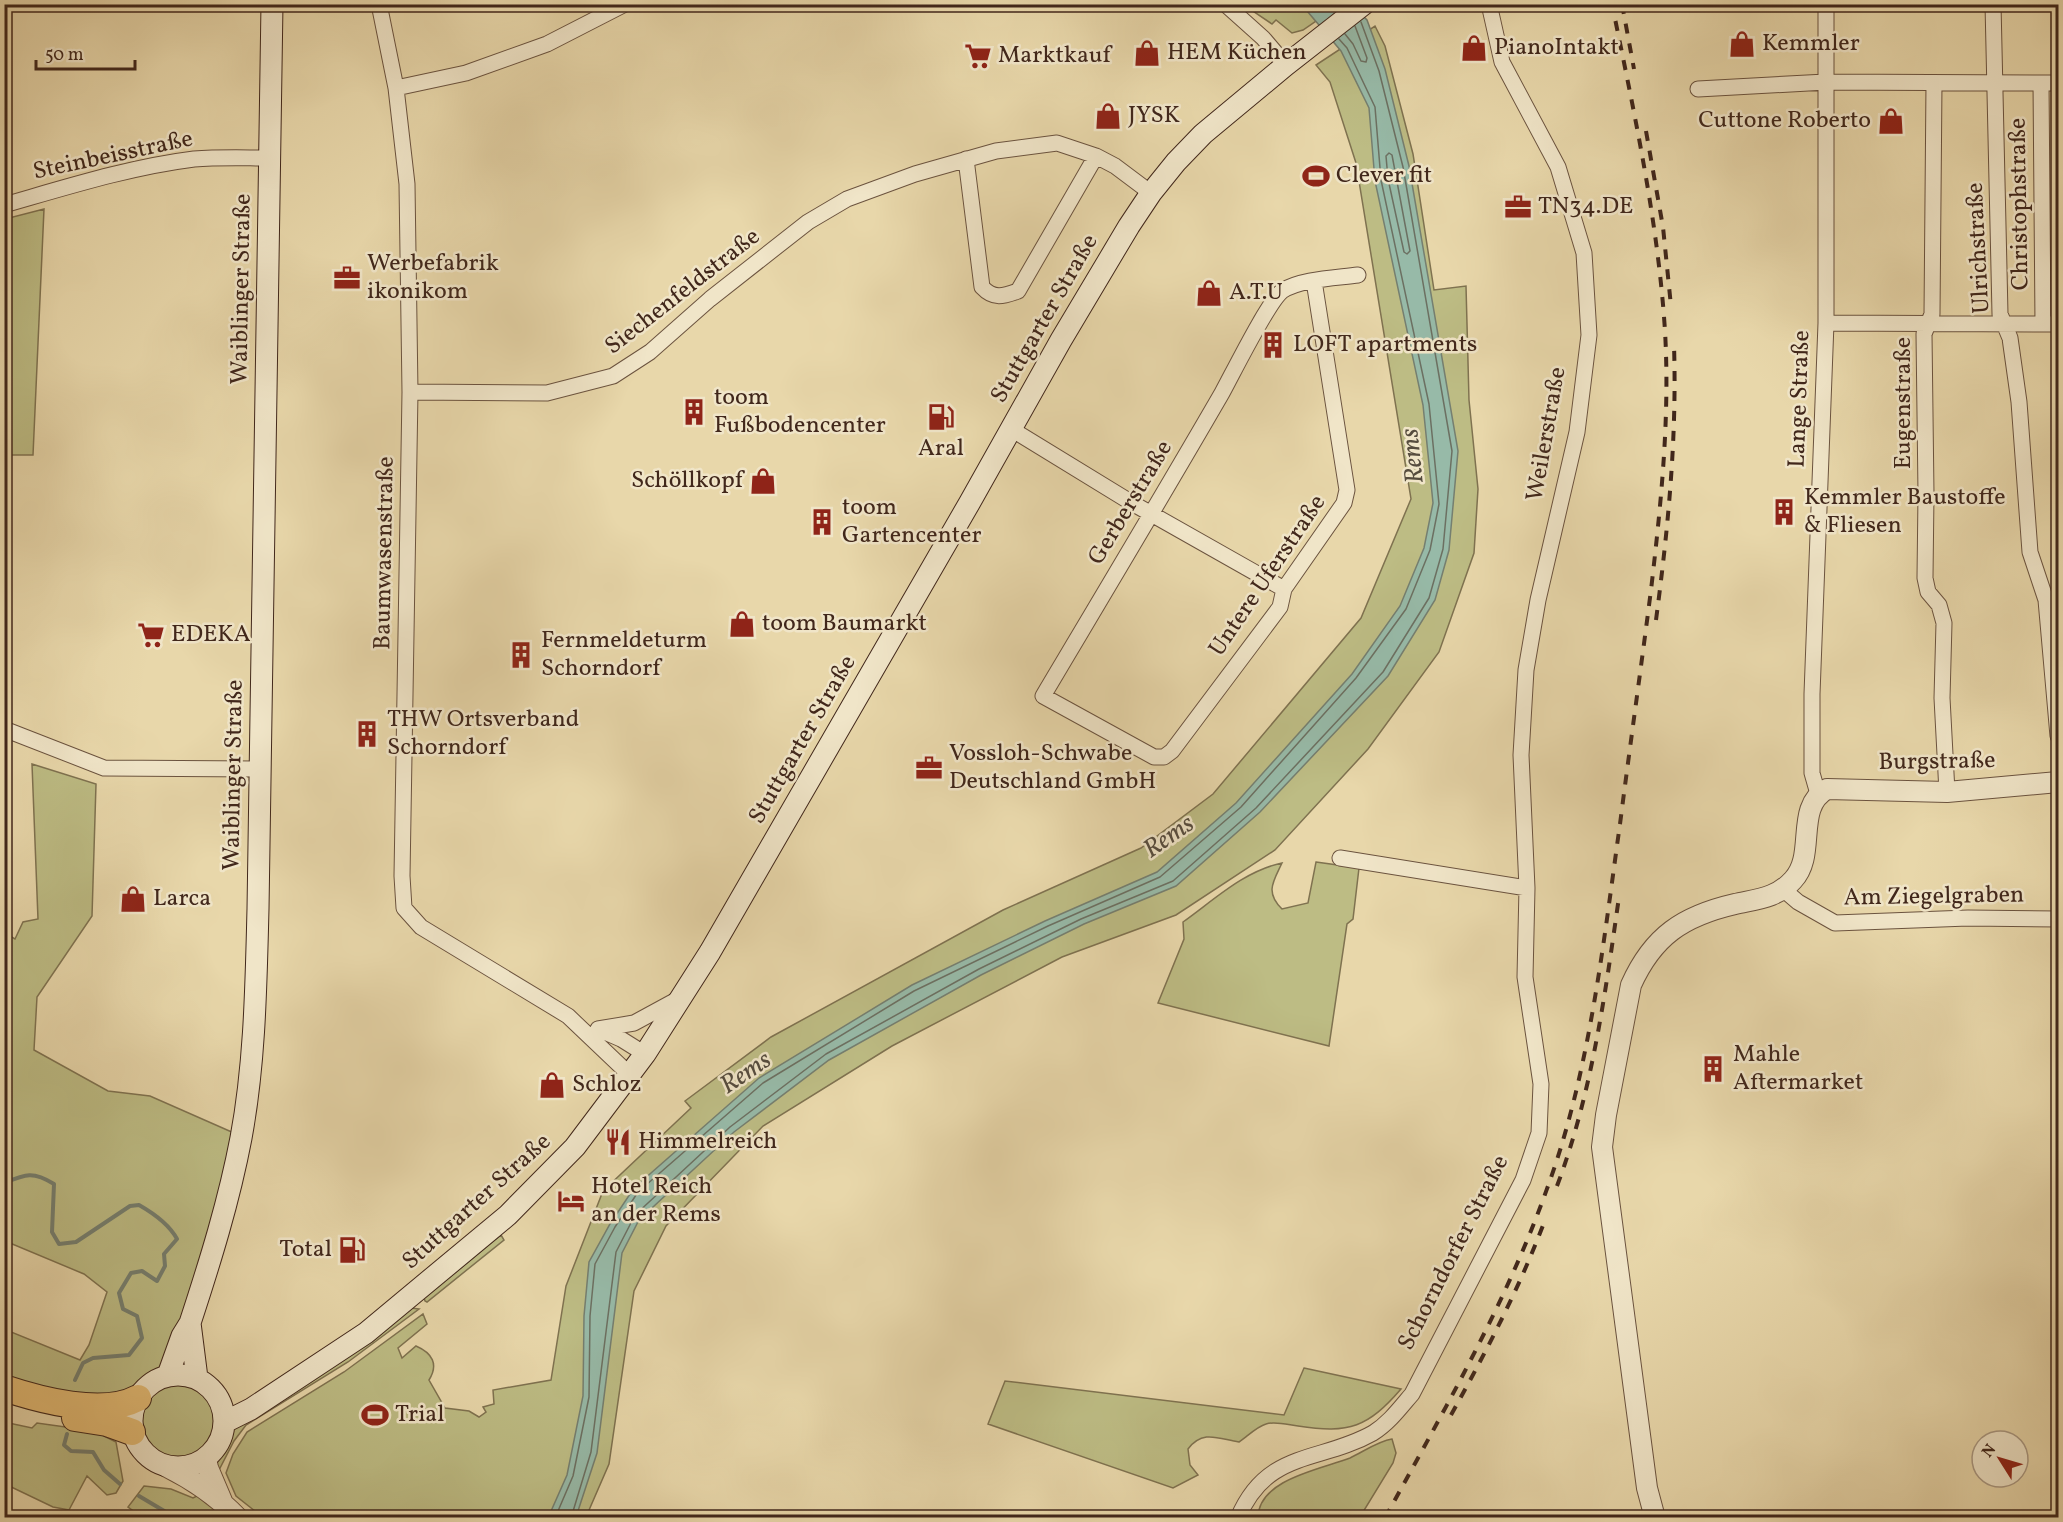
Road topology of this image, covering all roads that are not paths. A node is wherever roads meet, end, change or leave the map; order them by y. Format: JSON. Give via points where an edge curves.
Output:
{"nodes":[{"id":1,"x":272,"y":4,"type":"edge"},
{"id":2,"x":378,"y":4,"type":"edge"},
{"id":3,"x":625,"y":4,"type":"edge"},
{"id":4,"x":1225,"y":4,"type":"edge"},
{"id":5,"x":1489,"y":4,"type":"edge"},
{"id":6,"x":1826,"y":4,"type":"edge"},
{"id":7,"x":1993,"y":4,"type":"edge"},
{"id":8,"x":1363,"y":5,"type":"edge"},
{"id":9,"x":1286,"y":65,"type":"junction"},
{"id":10,"x":1826,"y":82,"type":"junction"},
{"id":11,"x":1934,"y":83,"type":"junction"},
{"id":12,"x":1995,"y":83,"type":"junction"},
{"id":13,"x":2041,"y":83,"type":"junction"},
{"id":14,"x":2058,"y":83,"type":"edge"},
{"id":15,"x":396,"y":88,"type":"junction"},
{"id":16,"x":1698,"y":89,"type":"dead end"},
{"id":17,"x":1096,"y":156,"type":"junction"},
{"id":18,"x":269,"y":158,"type":"junction"},
{"id":19,"x":966,"y":159,"type":"junction"},
{"id":20,"x":1151,"y":193,"type":"junction"},
{"id":21,"x":4,"y":205,"type":"edge"},
{"id":22,"x":1358,"y":275,"type":"dead end"},
{"id":23,"x":1314,"y":281,"type":"junction"},
{"id":24,"x":1826,"y":323,"type":"junction"},
{"id":25,"x":1928,"y":324,"type":"junction"},
{"id":26,"x":2005,"y":324,"type":"junction"},
{"id":27,"x":2051,"y":324,"type":"edge"},
{"id":28,"x":410,"y":392,"type":"junction"},
{"id":29,"x":1011,"y":429,"type":"junction"},
{"id":30,"x":1151,"y":513,"type":"junction"},
{"id":31,"x":1284,"y":589,"type":"junction"},
{"id":32,"x":4,"y":729,"type":"edge"},
{"id":33,"x":2058,"y":736,"type":"edge"},
{"id":34,"x":1154,"y":757,"type":"joint"},
{"id":35,"x":259,"y":769,"type":"junction"},
{"id":36,"x":2058,"y":782,"type":"edge"},
{"id":37,"x":1947,"y":792,"type":"junction"},
{"id":38,"x":1818,"y":794,"type":"junction"},
{"id":39,"x":1340,"y":858,"type":"dead end"},
{"id":40,"x":1527,"y":888,"type":"junction"},
{"id":41,"x":1784,"y":890,"type":"junction"},
{"id":42,"x":2058,"y":919,"type":"edge"},
{"id":43,"x":682,"y":997,"type":"junction"},
{"id":44,"x":568,"y":1016,"type":"junction"},
{"id":45,"x":598,"y":1029,"type":"junction"},
{"id":46,"x":645,"y":1054,"type":"junction"},
{"id":47,"x":630,"y":1075,"type":"junction"},
{"id":48,"x":190,"y":1323,"type":"junction"},
{"id":49,"x":168,"y":1375,"type":"junction"},
{"id":50,"x":197,"y":1378,"type":"junction"},
{"id":51,"x":4,"y":1388,"type":"edge"},
{"id":52,"x":270,"y":1395,"type":"junction"},
{"id":53,"x":218,"y":1396,"type":"junction"},
{"id":54,"x":138,"y":1398,"type":"junction"},
{"id":55,"x":4,"y":1403,"type":"edge"},
{"id":56,"x":225,"y":1422,"type":"junction"},
{"id":57,"x":132,"y":1432,"type":"junction"},
{"id":58,"x":206,"y":1458,"type":"junction"},
{"id":59,"x":167,"y":1467,"type":"junction"},
{"id":60,"x":223,"y":1503,"type":"junction"},
{"id":61,"x":238,"y":1518,"type":"edge"},
{"id":62,"x":1238,"y":1518,"type":"edge"},
{"id":63,"x":1654,"y":1518,"type":"edge"}],
"edges":[{"from":1,"to":18,"type":"main road","name":"Waiblinger Straße"},
{"from":2,"to":15,"type":"street","name":"Baumwasenstraße"},
{"from":3,"to":15,"type":"street","via":[[547,44],[466,73]]},
{"from":4,"to":9,"type":"street"},
{"from":5,"to":40,"type":"street","name":"Weilerstraße","via":[[1502,62],[1558,167],[1575,220],[1584,253],[1589,335],[1577,432],[1526,670],[1521,755]]},
{"from":6,"to":10,"type":"street","name":"Lange Straße"},
{"from":7,"to":12,"type":"street","name":"Ulrichstraße"},
{"from":8,"to":9,"type":"main road","name":"Stuttgarter Straße"},
{"from":9,"to":20,"type":"main road","name":"Stuttgarter Straße","via":[[1203,134]]},
{"from":10,"to":11,"type":"street"},
{"from":10,"to":16,"type":"street"},
{"from":10,"to":24,"type":"street","name":"Lange Straße"},
{"from":11,"to":12,"type":"street"},
{"from":11,"to":25,"type":"street","name":"Eugenstraße","via":[[1932,314]]},
{"from":12,"to":13,"type":"street"},
{"from":12,"to":26,"type":"street","name":"Ulrichstraße","via":[[2000,314]]},
{"from":13,"to":14,"type":"street"},
{"from":13,"to":27,"type":"street","name":"Christophstraße"},
{"from":15,"to":28,"type":"street","name":"Baumwasenstraße","via":[[407,184]]},
{"from":17,"to":19,"type":"street","name":"Siechenfeldstraße","via":[[1057,143]]},
{"from":17,"to":19,"type":"street","via":[[1018,291],[1002,297],[988,294],[982,287]]},
{"from":17,"to":20,"type":"street","name":"Siechenfeldstraße"},
{"from":18,"to":21,"type":"street","name":"Steinbeisstraße","via":[[177,162],[96,179]]},
{"from":18,"to":35,"type":"main road","name":"Waiblinger Straße"},
{"from":19,"to":28,"type":"street","name":"Siechenfeldstraße","via":[[848,199],[808,222],[650,352],[613,376],[546,393]]},
{"from":20,"to":29,"type":"main road","name":"Stuttgarter Straße","via":[[1100,273]]},
{"from":22,"to":23,"type":"street","name":"Gerberstraße"},
{"from":23,"to":30,"type":"street","name":"Gerberstraße","via":[[1281,292]]},
{"from":23,"to":31,"type":"street","name":"Untere Uferstraße","via":[[1347,490],[1344,503]]},
{"from":24,"to":25,"type":"street"},
{"from":24,"to":38,"type":"street","name":"Lange Straße","via":[[1812,694],[1812,773]]},
{"from":25,"to":26,"type":"street"},
{"from":25,"to":37,"type":"street","name":"Eugenstraße","via":[[1924,334],[1924,578],[1944,623],[1942,698]]},
{"from":26,"to":27,"type":"street"},
{"from":26,"to":33,"type":"street","name":"Ulrichstraße","via":[[2019,402],[2030,552],[2046,600]]},
{"from":28,"to":44,"type":"street","name":"Baumwasenstraße","via":[[404,908],[421,927]]},
{"from":29,"to":30,"type":"street"},
{"from":29,"to":43,"type":"main road","name":"Stuttgarter Straße"},
{"from":30,"to":31,"type":"street"},
{"from":30,"to":34,"type":"street","name":"Gerberstraße","via":[[1043,696]]},
{"from":31,"to":34,"type":"street","name":"Untere Uferstraße","via":[[1280,607],[1172,750],[1164,757]]},
{"from":32,"to":35,"type":"street","via":[[104,768]]},
{"from":35,"to":48,"type":"main road","name":"Waiblinger Straße","via":[[256,994],[249,1080],[242,1135],[220,1230]]},
{"from":36,"to":37,"type":"street","name":"Burgstraße"},
{"from":37,"to":38,"type":"street","name":"Burgstraße","via":[[1840,788]]},
{"from":38,"to":41,"type":"street","via":[[1812,803],[1802,866]]},
{"from":39,"to":40,"type":"street"},
{"from":40,"to":62,"type":"street","name":"Schorndorfer Straße","via":[[1525,977],[1541,1084],[1539,1132],[1523,1180],[1412,1394],[1374,1432],[1289,1463],[1270,1474],[1254,1490]]},
{"from":41,"to":42,"type":"street","name":"Am Ziegelgraben","via":[[1835,922]]},
{"from":41,"to":63,"type":"street","via":[[1687,920],[1649,950],[1631,985],[1602,1147]]},
{"from":43,"to":45,"type":"street","via":[[634,1023]]},
{"from":43,"to":46,"type":"main road","name":"Stuttgarter Straße"},
{"from":44,"to":45,"type":"street","name":"Baumwasenstraße"},
{"from":44,"to":47,"type":"street","name":"Baumwasenstraße"},
{"from":45,"to":46,"type":"street","name":"Baumwasenstraße"},
{"from":46,"to":47,"type":"main road","name":"Stuttgarter Straße"},
{"from":47,"to":52,"type":"main road","name":"Stuttgarter Straße","via":[[575,1147],[508,1215],[366,1333]]},
{"from":48,"to":49,"type":"main road","name":"Waiblinger Straße"},
{"from":48,"to":50,"type":"main road","name":"Waiblinger Straße"},
{"from":49,"to":50,"type":"main road"},
{"from":49,"to":54,"type":"main road","via":[[151,1383]]},
{"from":50,"to":53,"type":"main road"},
{"from":51,"to":54,"type":"highway","via":[[35,1398],[82,1405],[112,1406]]},
{"from":52,"to":53,"type":"main road","name":"Stuttgarter Straße","via":[[233,1399]]},
{"from":52,"to":56,"type":"main road","name":"Stuttgarter Straße"},
{"from":53,"to":56,"type":"main road"},
{"from":54,"to":57,"type":"main road"},
{"from":55,"to":57,"type":"highway","via":[[23,1410],[107,1423]]},
{"from":56,"to":58,"type":"main road","via":[[216,1448]]},
{"from":57,"to":59,"type":"main road","via":[[144,1453]]},
{"from":58,"to":59,"type":"main road","via":[[194,1464]]},
{"from":58,"to":60,"type":"street"},
{"from":59,"to":60,"type":"street"},
{"from":60,"to":61,"type":"street"}]}
